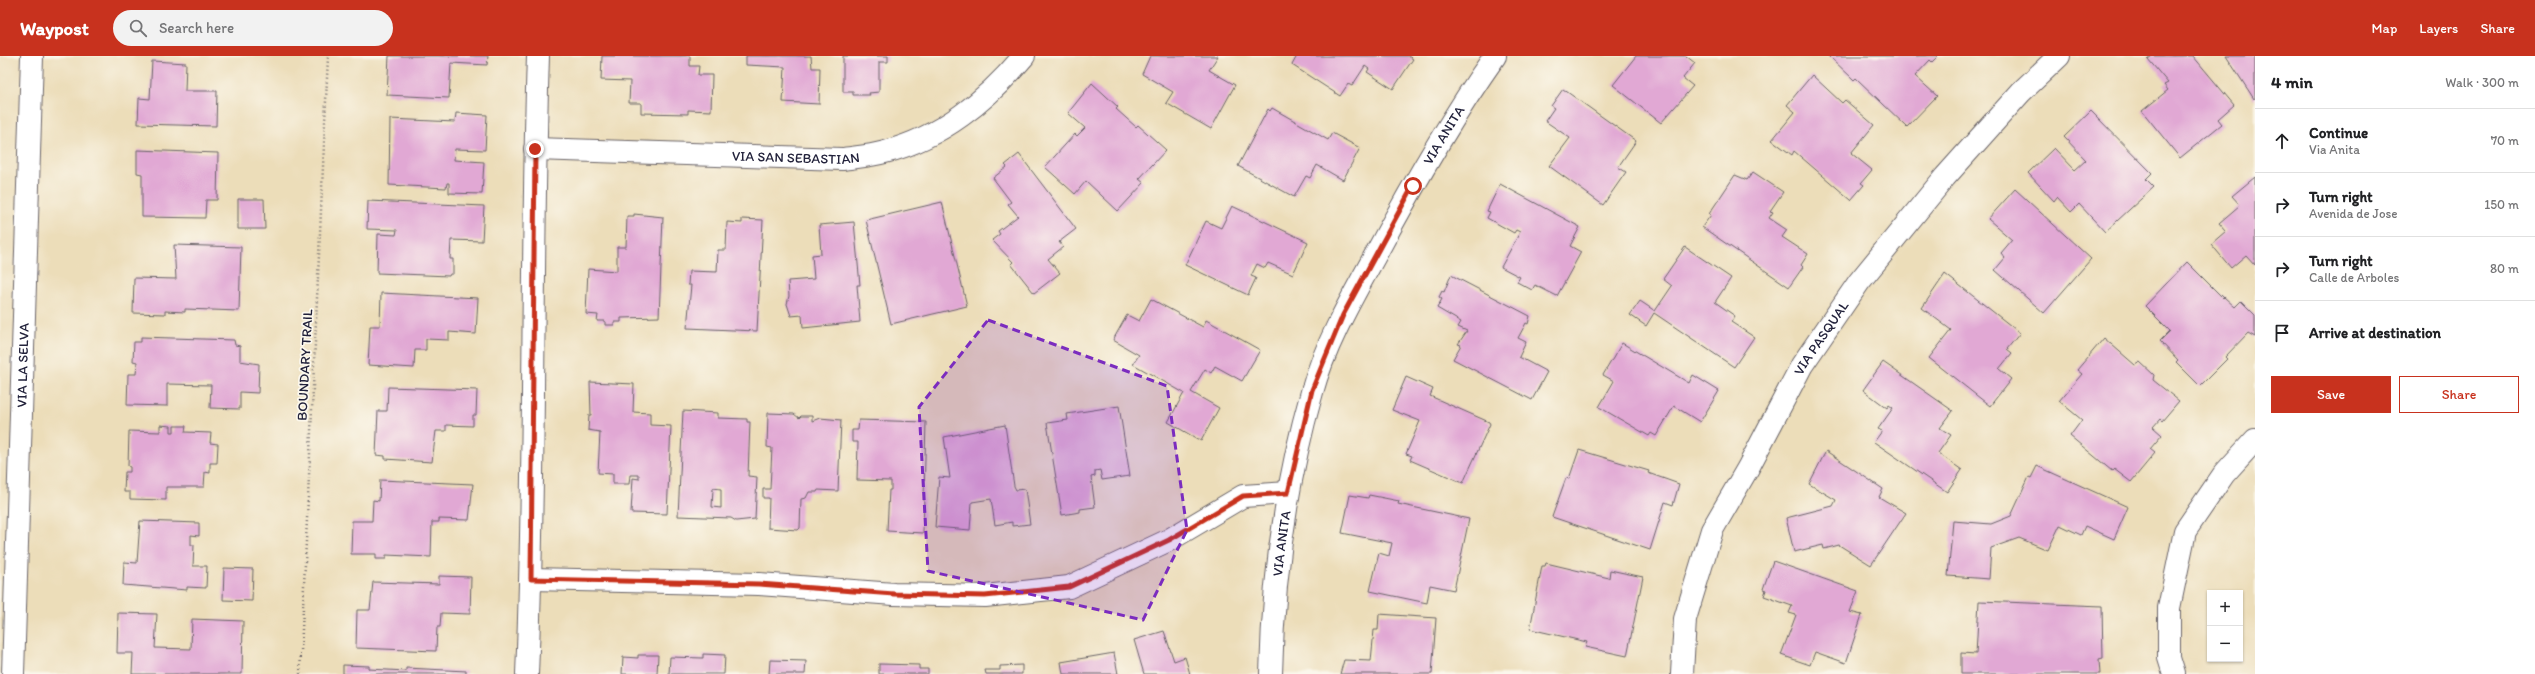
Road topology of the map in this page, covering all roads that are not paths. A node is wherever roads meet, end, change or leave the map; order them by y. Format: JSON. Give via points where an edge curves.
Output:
{"nodes":[{"id":1,"x":32,"y":56,"type":"edge"},
{"id":2,"x":538,"y":56,"type":"edge"},
{"id":3,"x":1024,"y":56,"type":"edge"},
{"id":4,"x":1495,"y":56,"type":"edge"},
{"id":5,"x":2059,"y":56,"type":"edge"},
{"id":6,"x":535,"y":149,"type":"junction"},
{"id":7,"x":2255,"y":440,"type":"edge"},
{"id":8,"x":1288,"y":493,"type":"junction"},
{"id":9,"x":531,"y":579,"type":"junction"},
{"id":10,"x":13,"y":674,"type":"edge"},
{"id":11,"x":527,"y":674,"type":"edge"},
{"id":12,"x":1271,"y":674,"type":"edge"},
{"id":13,"x":1682,"y":674,"type":"edge"},
{"id":14,"x":2174,"y":674,"type":"edge"}],
"edges":[{"from":1,"to":10,"type":"street","name":"VIA LA SELVA"},
{"from":2,"to":6,"type":"street"},
{"from":3,"to":6,"type":"street","name":"VIA SAN SEBASTIAN","via":[[1002,83],[966,114],[925,139],[884,153],[842,159]]},
{"from":4,"to":8,"type":"street","name":"VIA ANITA","via":[[1471,90],[1413,186],[1343,315],[1312,390]]},
{"from":5,"to":13,"type":"street","name":"VIA PASQUAL","via":[[2021,92],[1945,176],[1859,282],[1802,365],[1712,530],[1685,619]]},
{"from":6,"to":9,"type":"street"},
{"from":7,"to":14,"type":"street","via":[[2224,474],[2185,531],[2169,608],[2169,658]]},
{"from":8,"to":9,"type":"street","via":[[1243,496],[1169,540],[1069,587],[1008,594],[894,594],[759,584]]},
{"from":8,"to":12,"type":"street","name":"VIA ANITA","via":[[1272,626]]},
{"from":9,"to":11,"type":"street"}]}
